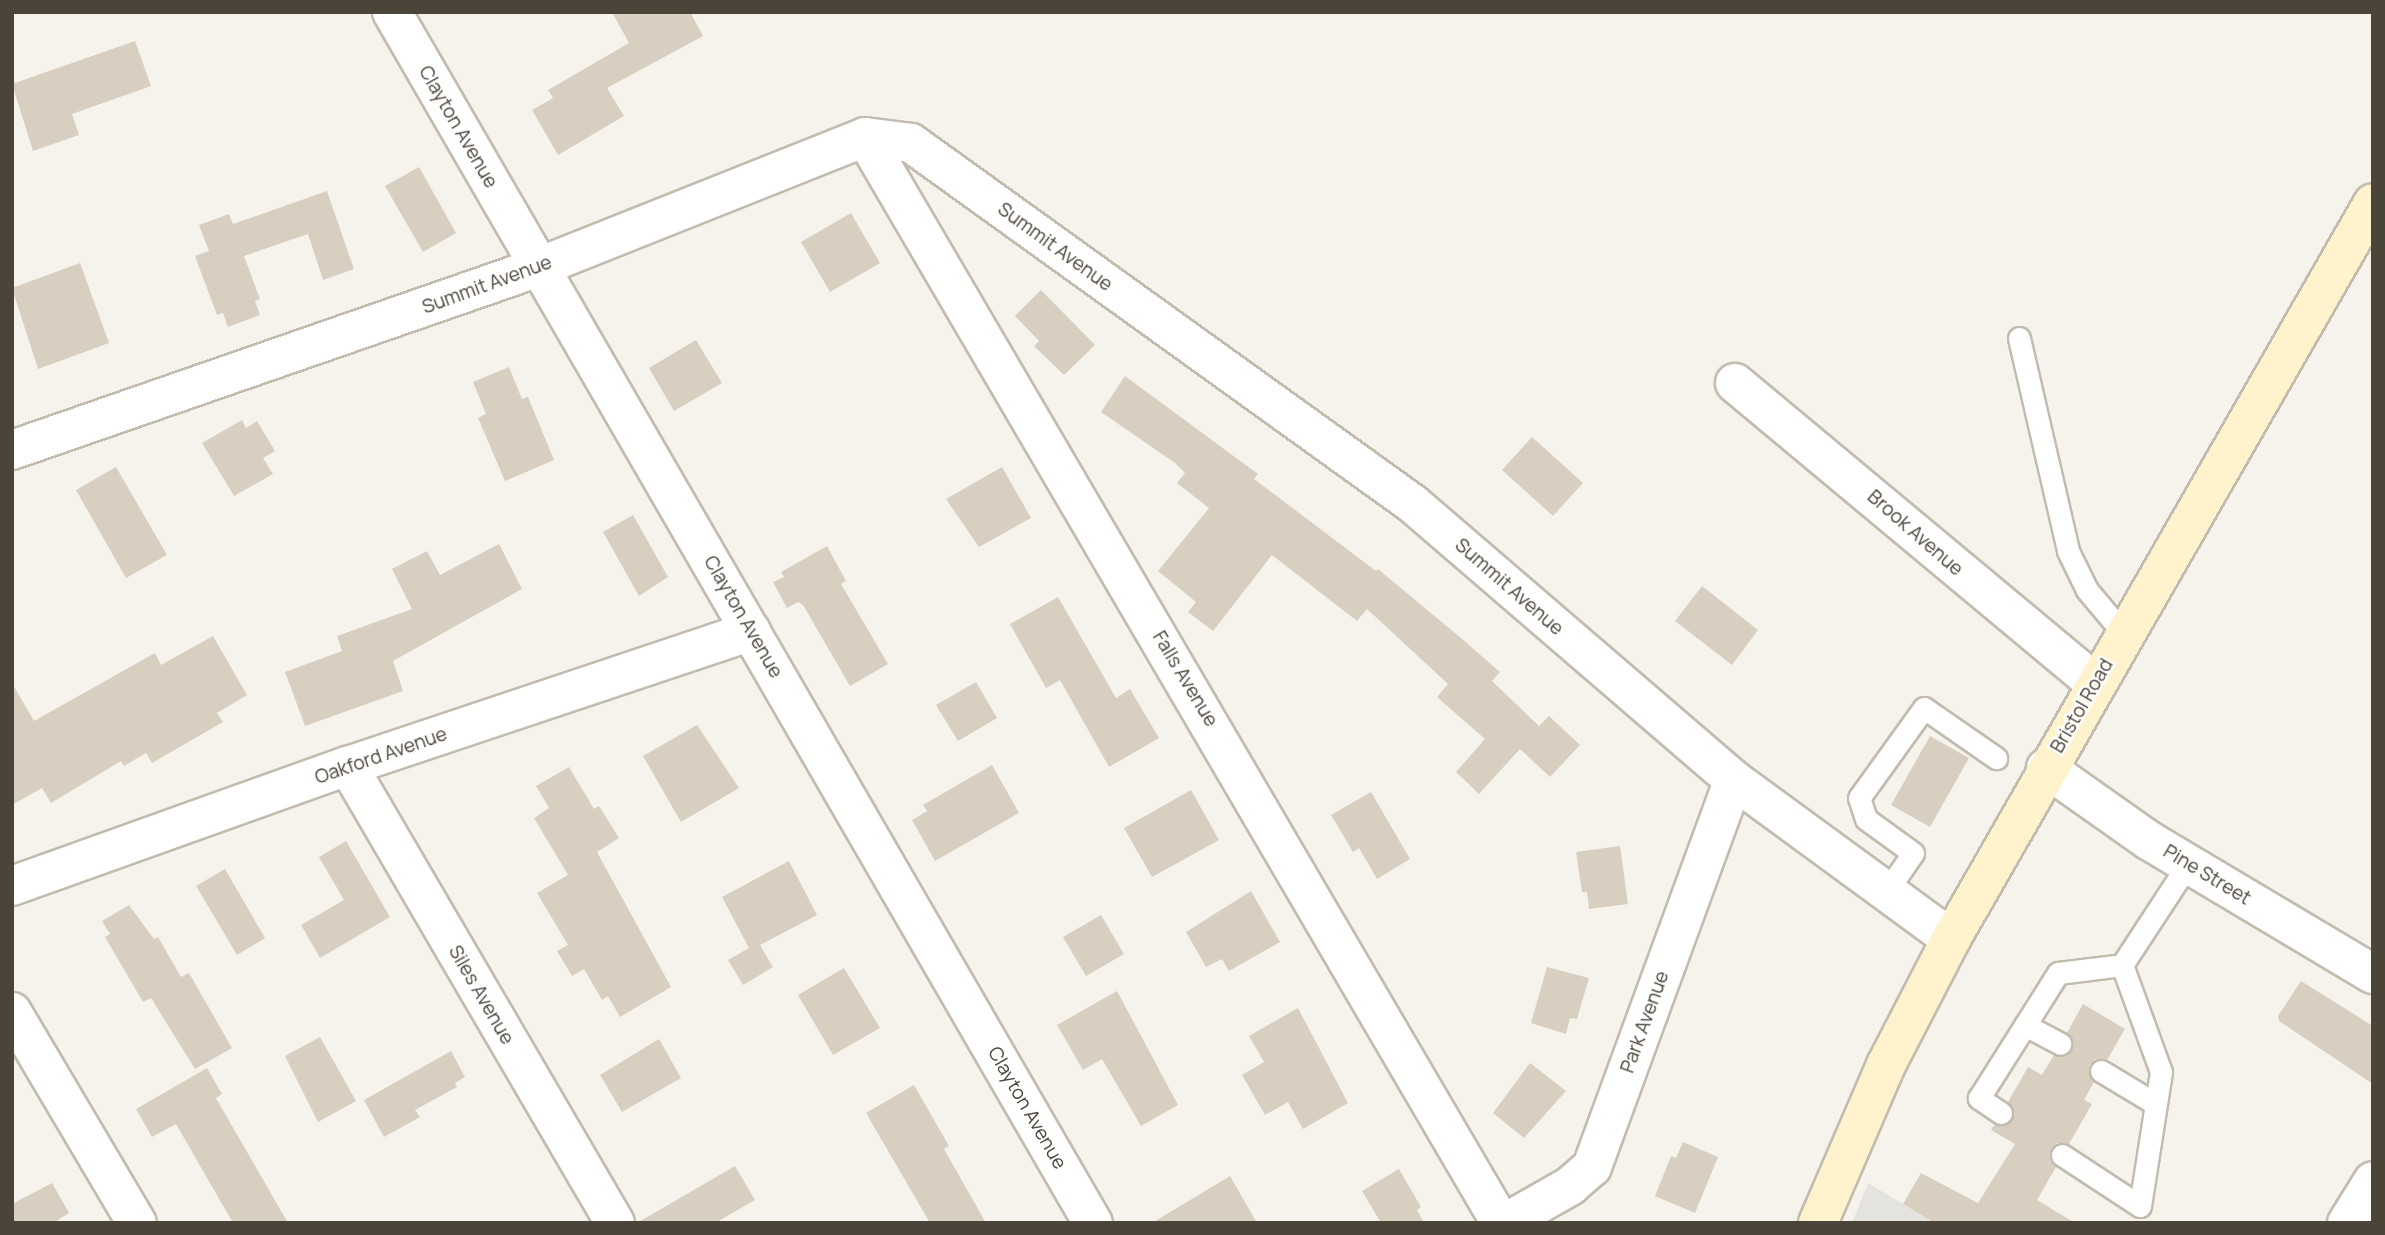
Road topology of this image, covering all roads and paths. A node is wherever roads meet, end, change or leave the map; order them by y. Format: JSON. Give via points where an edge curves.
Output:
{"nodes":[{"id":1,"x":392,"y":12,"type":"edge"},
{"id":2,"x":865,"y":137,"type":"junction"},
{"id":3,"x":2373,"y":203,"type":"edge"},
{"id":4,"x":539,"y":267,"type":"junction"},
{"id":5,"x":2019,"y":338,"type":"dead end"},
{"id":6,"x":1735,"y":383,"type":"dead end"},
{"id":7,"x":12,"y":450,"type":"edge"},
{"id":8,"x":751,"y":631,"type":"junction"},
{"id":9,"x":2124,"y":634,"type":"junction"},
{"id":10,"x":2095,"y":683,"type":"junction"},
{"id":11,"x":1996,"y":758,"type":"dead end"},
{"id":12,"x":348,"y":766,"type":"junction"},
{"id":13,"x":2046,"y":768,"type":"junction"},
{"id":14,"x":1734,"y":780,"type":"junction"},
{"id":15,"x":2188,"y":864,"type":"junction"},
{"id":16,"x":12,"y":886,"type":"edge"},
{"id":17,"x":1886,"y":892,"type":"junction"},
{"id":18,"x":1951,"y":939,"type":"junction"},
{"id":19,"x":2122,"y":965,"type":"junction"},
{"id":20,"x":2373,"y":974,"type":"edge"},
{"id":21,"x":12,"y":1012,"type":"edge"},
{"id":22,"x":2025,"y":1025,"type":"junction"},
{"id":23,"x":2060,"y":1044,"type":"dead end"},
{"id":24,"x":2101,"y":1071,"type":"dead end"},
{"id":25,"x":2156,"y":1104,"type":"junction"},
{"id":26,"x":2001,"y":1113,"type":"dead end"},
{"id":27,"x":2062,"y":1155,"type":"dead end"},
{"id":28,"x":2373,"y":1181,"type":"edge"},
{"id":29,"x":137,"y":1223,"type":"edge"},
{"id":30,"x":615,"y":1223,"type":"edge"},
{"id":31,"x":1093,"y":1223,"type":"edge"},
{"id":32,"x":1503,"y":1223,"type":"edge"},
{"id":33,"x":1818,"y":1223,"type":"edge"},
{"id":34,"x":2347,"y":1223,"type":"edge"}],
"edges":[{"from":1,"to":4,"type":"street","name":"Clayton Avenue"},
{"from":2,"to":4,"type":"street","name":"Summit Avenue"},
{"from":2,"to":14,"type":"street","name":"Summit Avenue","via":[[911,143],[1413,504]]},
{"from":2,"to":32,"type":"street","name":"Falls Avenue"},
{"from":3,"to":9,"type":"main road","name":"Bristol Road"},
{"from":4,"to":7,"type":"street","name":"Summit Avenue"},
{"from":4,"to":8,"type":"street","name":"Clayton Avenue"},
{"from":5,"to":9,"type":"lane","via":[[2068,551],[2087,590]]},
{"from":6,"to":10,"type":"street","name":"Brook Avenue"},
{"from":8,"to":12,"type":"street","name":"Oakford Avenue"},
{"from":8,"to":31,"type":"street","name":"Clayton Avenue"},
{"from":9,"to":10,"type":"main road","name":"Bristol Road"},
{"from":10,"to":13,"type":"main road","name":"Bristol Road"},
{"from":11,"to":17,"type":"lane","via":[[1924,708],[1859,798],[1866,819],[1913,853]]},
{"from":12,"to":16,"type":"street","name":"Oakford Avenue"},
{"from":12,"to":30,"type":"street","name":"Siles Avenue"},
{"from":13,"to":15,"type":"street","name":"Pine Street"},
{"from":13,"to":18,"type":"main road","name":"Bristol Road"},
{"from":14,"to":17,"type":"street","name":"Summit Avenue"},
{"from":14,"to":32,"type":"street","name":"Park Avenue","via":[[1592,1167],[1570,1186]]},
{"from":15,"to":19,"type":"lane"},
{"from":15,"to":20,"type":"street","name":"Pine Street"},
{"from":17,"to":18,"type":"street","name":"Summit Avenue"},
{"from":18,"to":33,"type":"main road","name":"Bristol Road","via":[[1886,1065]]},
{"from":19,"to":22,"type":"lane","via":[[2058,973]]},
{"from":19,"to":25,"type":"lane","via":[[2161,1072]]},
{"from":21,"to":29,"type":"street"},
{"from":22,"to":23,"type":"lane"},
{"from":22,"to":26,"type":"lane","via":[[1979,1098]]},
{"from":24,"to":25,"type":"lane"},
{"from":25,"to":27,"type":"lane","via":[[2140,1206]]},
{"from":28,"to":34,"type":"street"}]}
